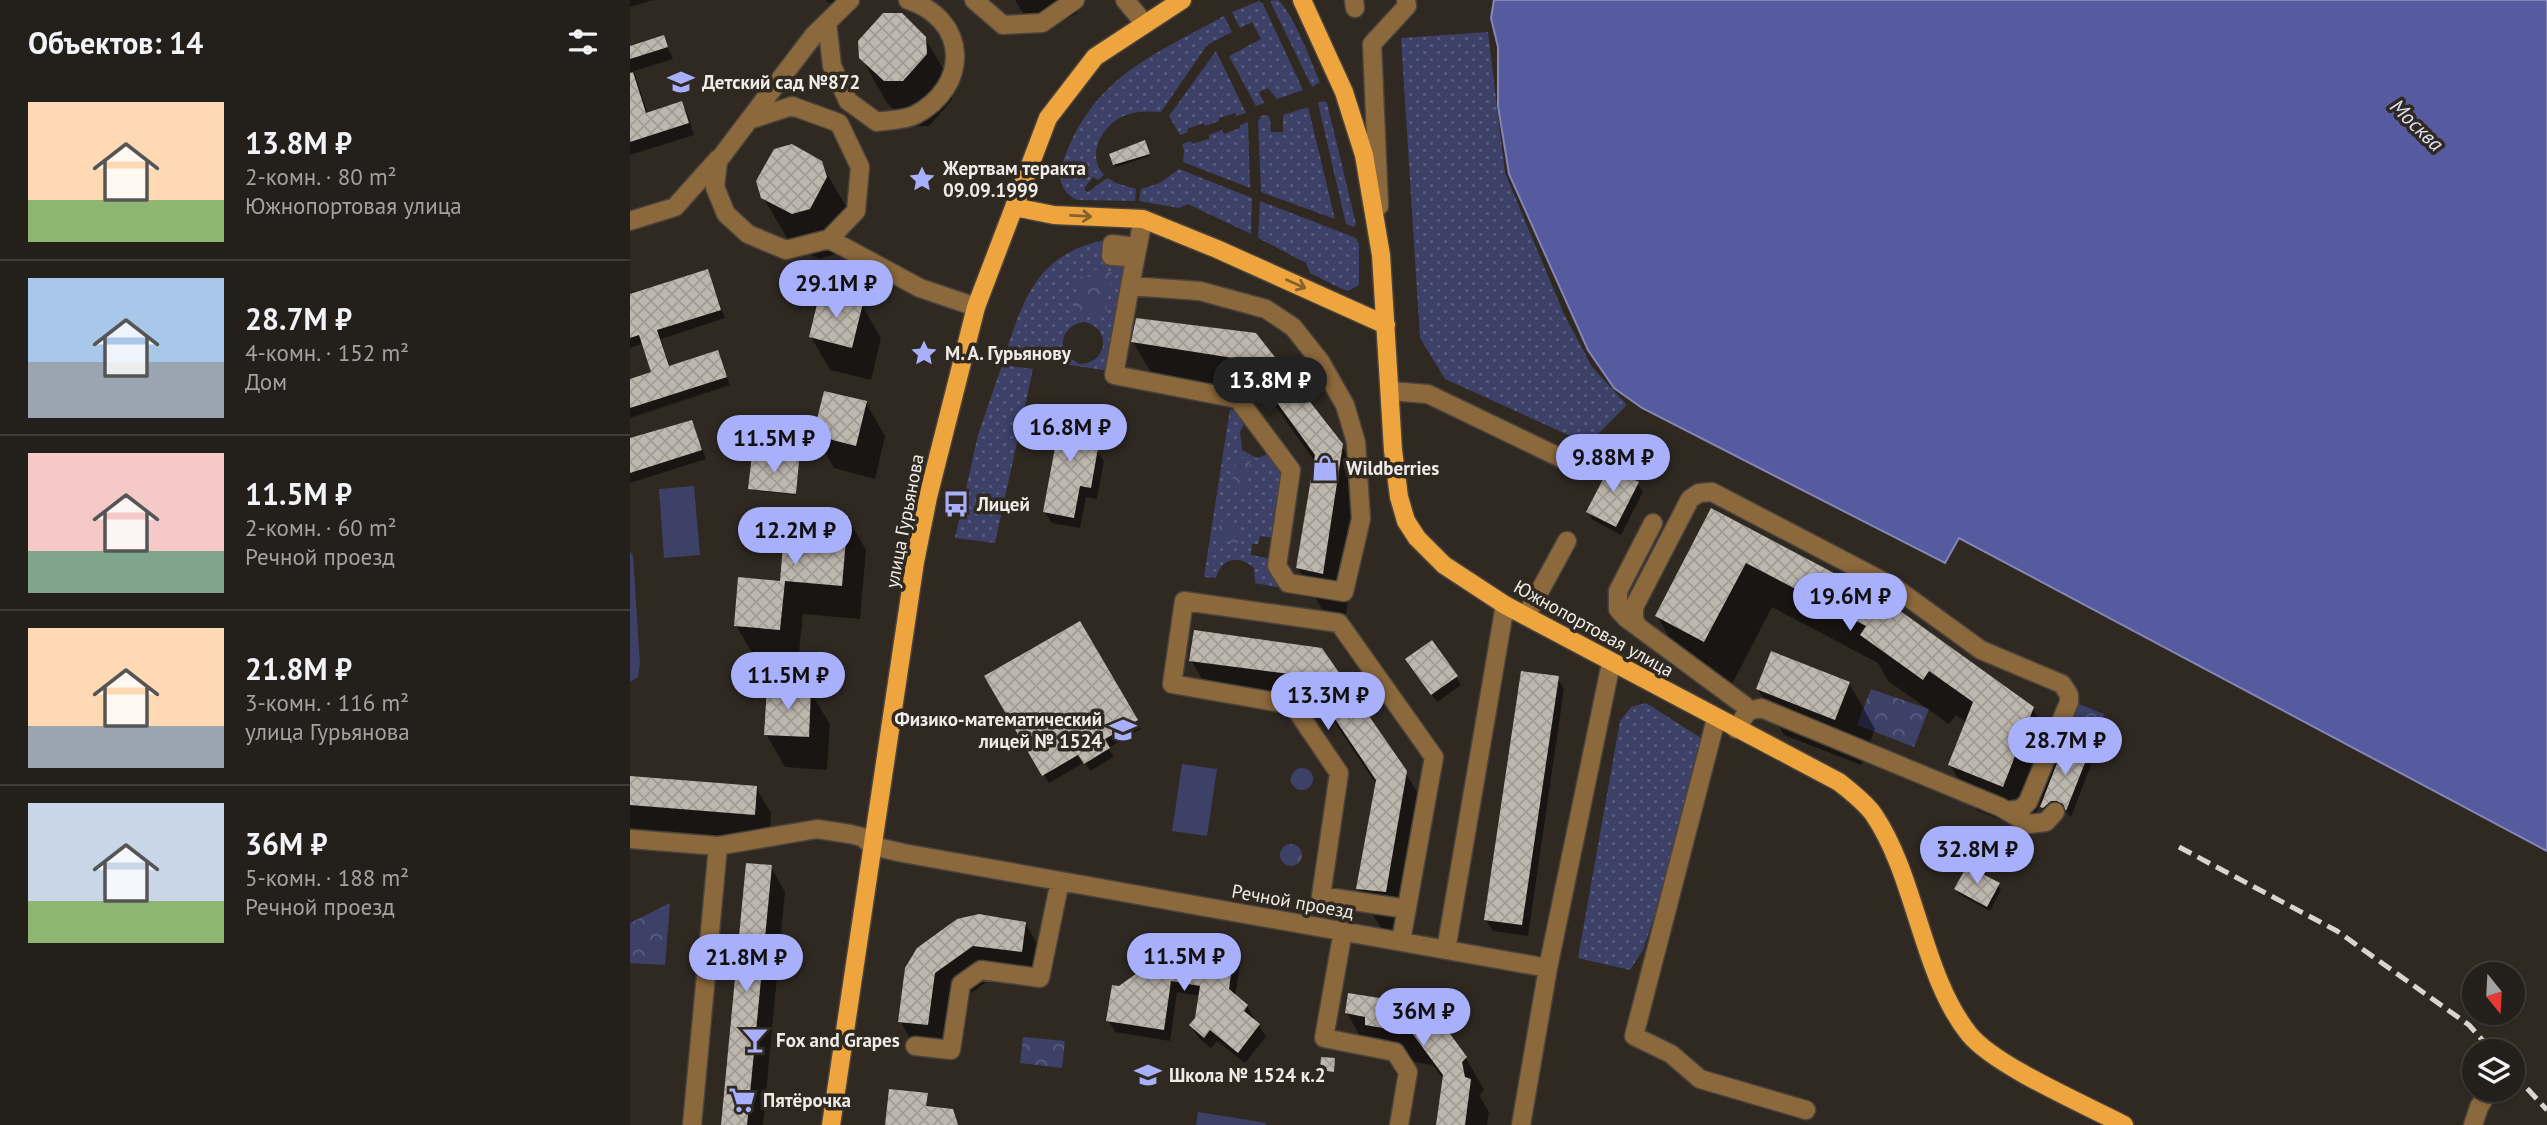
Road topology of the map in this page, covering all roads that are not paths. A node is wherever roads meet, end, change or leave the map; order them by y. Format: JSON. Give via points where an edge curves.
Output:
{"nodes":[{"id":1,"x":850,"y":0,"type":"edge"},
{"id":2,"x":908,"y":0,"type":"edge"},
{"id":3,"x":974,"y":0,"type":"edge"},
{"id":4,"x":1075,"y":0,"type":"edge"},
{"id":5,"x":1125,"y":0,"type":"edge"},
{"id":6,"x":1182,"y":0,"type":"edge"},
{"id":7,"x":1301,"y":0,"type":"edge"},
{"id":8,"x":1406,"y":0,"type":"edge"},
{"id":9,"x":827,"y":22,"type":"junction"},
{"id":10,"x":1145,"y":24,"type":"junction"},
{"id":11,"x":749,"y":120,"type":"junction"},
{"id":12,"x":719,"y":159,"type":"junction"},
{"id":13,"x":1014,"y":207,"type":"junction"},
{"id":14,"x":1143,"y":219,"type":"junction"},
{"id":15,"x":630,"y":221,"type":"edge"},
{"id":16,"x":829,"y":239,"type":"junction"},
{"id":17,"x":1381,"y":255,"type":"junction"},
{"id":18,"x":1130,"y":286,"type":"junction"},
{"id":19,"x":976,"y":307,"type":"junction"},
{"id":20,"x":1387,"y":326,"type":"junction"},
{"id":21,"x":1390,"y":391,"type":"junction"},
{"id":22,"x":1565,"y":460,"type":"dead end"},
{"id":23,"x":1653,"y":523,"type":"dead end"},
{"id":24,"x":1567,"y":541,"type":"dead end"},
{"id":25,"x":1505,"y":605,"type":"junction"},
{"id":26,"x":1526,"y":616,"type":"junction"},
{"id":27,"x":1638,"y":627,"type":"junction"},
{"id":28,"x":1611,"y":663,"type":"junction"},
{"id":29,"x":1748,"y":711,"type":"junction"},
{"id":30,"x":1716,"y":719,"type":"junction"},
{"id":31,"x":1736,"y":729,"type":"junction"},
{"id":32,"x":2007,"y":811,"type":"junction"},
{"id":33,"x":2054,"y":812,"type":"dead end"},
{"id":34,"x":630,"y":839,"type":"edge"},
{"id":35,"x":718,"y":846,"type":"junction"},
{"id":36,"x":873,"y":846,"type":"junction"},
{"id":37,"x":1059,"y":881,"type":"junction"},
{"id":38,"x":1407,"y":909,"type":"junction"},
{"id":39,"x":1343,"y":931,"type":"junction"},
{"id":40,"x":1401,"y":942,"type":"junction"},
{"id":41,"x":1446,"y":950,"type":"junction"},
{"id":42,"x":1548,"y":968,"type":"junction"},
{"id":43,"x":915,"y":1046,"type":"dead end"},
{"id":44,"x":2482,"y":1102,"type":"edge"},
{"id":45,"x":1806,"y":1110,"type":"dead end"},
{"id":46,"x":692,"y":1125,"type":"edge"},
{"id":47,"x":831,"y":1125,"type":"edge"},
{"id":48,"x":1399,"y":1125,"type":"edge"},
{"id":49,"x":1521,"y":1125,"type":"edge"},
{"id":50,"x":2124,"y":1125,"type":"edge"},
{"id":51,"x":2473,"y":1125,"type":"edge"}],
"edges":[{"from":1,"to":9,"type":"street"},
{"from":2,"to":9,"type":"street","via":[[938,16],[954,40],[955,73],[942,96],[913,116],[877,122],[848,102],[832,66]]},
{"from":3,"to":4,"type":"street","via":[[1003,25],[1042,23]]},
{"from":5,"to":10,"type":"street"},
{"from":6,"to":10,"type":"main road","name":"улица Гурьянова"},
{"from":7,"to":17,"type":"main road","name":"Южнопортовая улица","via":[[1345,92],[1364,155]]},
{"from":8,"to":17,"type":"street","via":[[1372,44]]},
{"from":9,"to":11,"type":"street"},
{"from":10,"to":13,"type":"main road","name":"улица Гурьянова","via":[[1096,57],[1048,118]]},
{"from":11,"to":12,"type":"street"},
{"from":11,"to":16,"type":"street","via":[[792,106],[839,123],[860,167],[856,211]]},
{"from":12,"to":15,"type":"street","via":[[676,207]]},
{"from":12,"to":16,"type":"street","via":[[715,187],[726,214],[748,234],[786,250]]},
{"from":13,"to":14,"type":"main road","one_way":true,"via":[[1054,215]]},
{"from":13,"to":19,"type":"main road","name":"улица Гурьянова"},
{"from":14,"to":18,"type":"street"},
{"from":14,"to":20,"type":"main road","one_way":true},
{"from":16,"to":19,"type":"street","via":[[920,288]]},
{"from":17,"to":20,"type":"main road","name":"Южнопортовая улица"},
{"from":18,"to":18,"type":"street","via":[[1200,292],[1266,309],[1293,327],[1320,361],[1345,405],[1356,442],[1361,519],[1343,592],[1288,583],[1277,566],[1291,470],[1238,399],[1114,375]]},
{"from":19,"to":36,"type":"main road","name":"улица Гурьянова","via":[[915,562]]},
{"from":20,"to":21,"type":"main road","name":"Южнопортовая улица"},
{"from":21,"to":22,"type":"street","via":[[1428,394]]},
{"from":21,"to":25,"type":"main road","name":"Южнопортовая улица","via":[[1393,450],[1406,521],[1444,565]]},
{"from":23,"to":27,"type":"street","via":[[1616,596],[1622,615]]},
{"from":24,"to":26,"type":"street"},
{"from":25,"to":26,"type":"main road","name":"Южнопортовая улица"},
{"from":25,"to":41,"type":"street"},
{"from":26,"to":28,"type":"main road","name":"Южнопортовая улица"},
{"from":27,"to":29,"type":"street"},
{"from":27,"to":32,"type":"street","via":[[1634,607],[1690,499],[1712,492],[1894,587],[1981,650],[2063,684],[2069,702],[2028,802],[2021,809]]},
{"from":28,"to":30,"type":"main road","name":"Южнопортовая улица"},
{"from":28,"to":42,"type":"street"},
{"from":29,"to":31,"type":"street"},
{"from":29,"to":32,"type":"street","via":[[1761,708]]},
{"from":30,"to":31,"type":"main road","name":"Южнопортовая улица"},
{"from":30,"to":45,"type":"street","via":[[1634,1036],[1671,1054],[1700,1079]]},
{"from":31,"to":50,"type":"main road","name":"Южнопортовая улица","via":[[1839,782],[1873,814],[1893,852],[1943,988],[1970,1036],[2023,1073]]},
{"from":32,"to":33,"type":"street","via":[[2029,824],[2046,822]]},
{"from":34,"to":35,"type":"street","name":"Речной проезд"},
{"from":35,"to":36,"type":"street","name":"Речной проезд","via":[[817,829],[862,837]]},
{"from":35,"to":46,"type":"street"},
{"from":36,"to":37,"type":"street","name":"Речной проезд"},
{"from":36,"to":47,"type":"main road","name":"улица Гурьянова"},
{"from":37,"to":39,"type":"street","name":"Речной проезд"},
{"from":37,"to":43,"type":"street","via":[[1040,978],[981,970],[961,984],[951,1050]]},
{"from":38,"to":38,"type":"street","via":[[1321,896],[1339,773],[1293,705],[1172,684],[1184,601],[1339,622],[1434,757]]},
{"from":38,"to":40,"type":"street"},
{"from":39,"to":40,"type":"street","name":"Речной проезд"},
{"from":39,"to":48,"type":"street","via":[[1324,1038],[1395,1052],[1408,1072]]},
{"from":40,"to":41,"type":"street","name":"Речной проезд"},
{"from":41,"to":42,"type":"street","name":"Речной проезд"},
{"from":42,"to":49,"type":"street"},
{"from":44,"to":51,"type":"street"}]}
